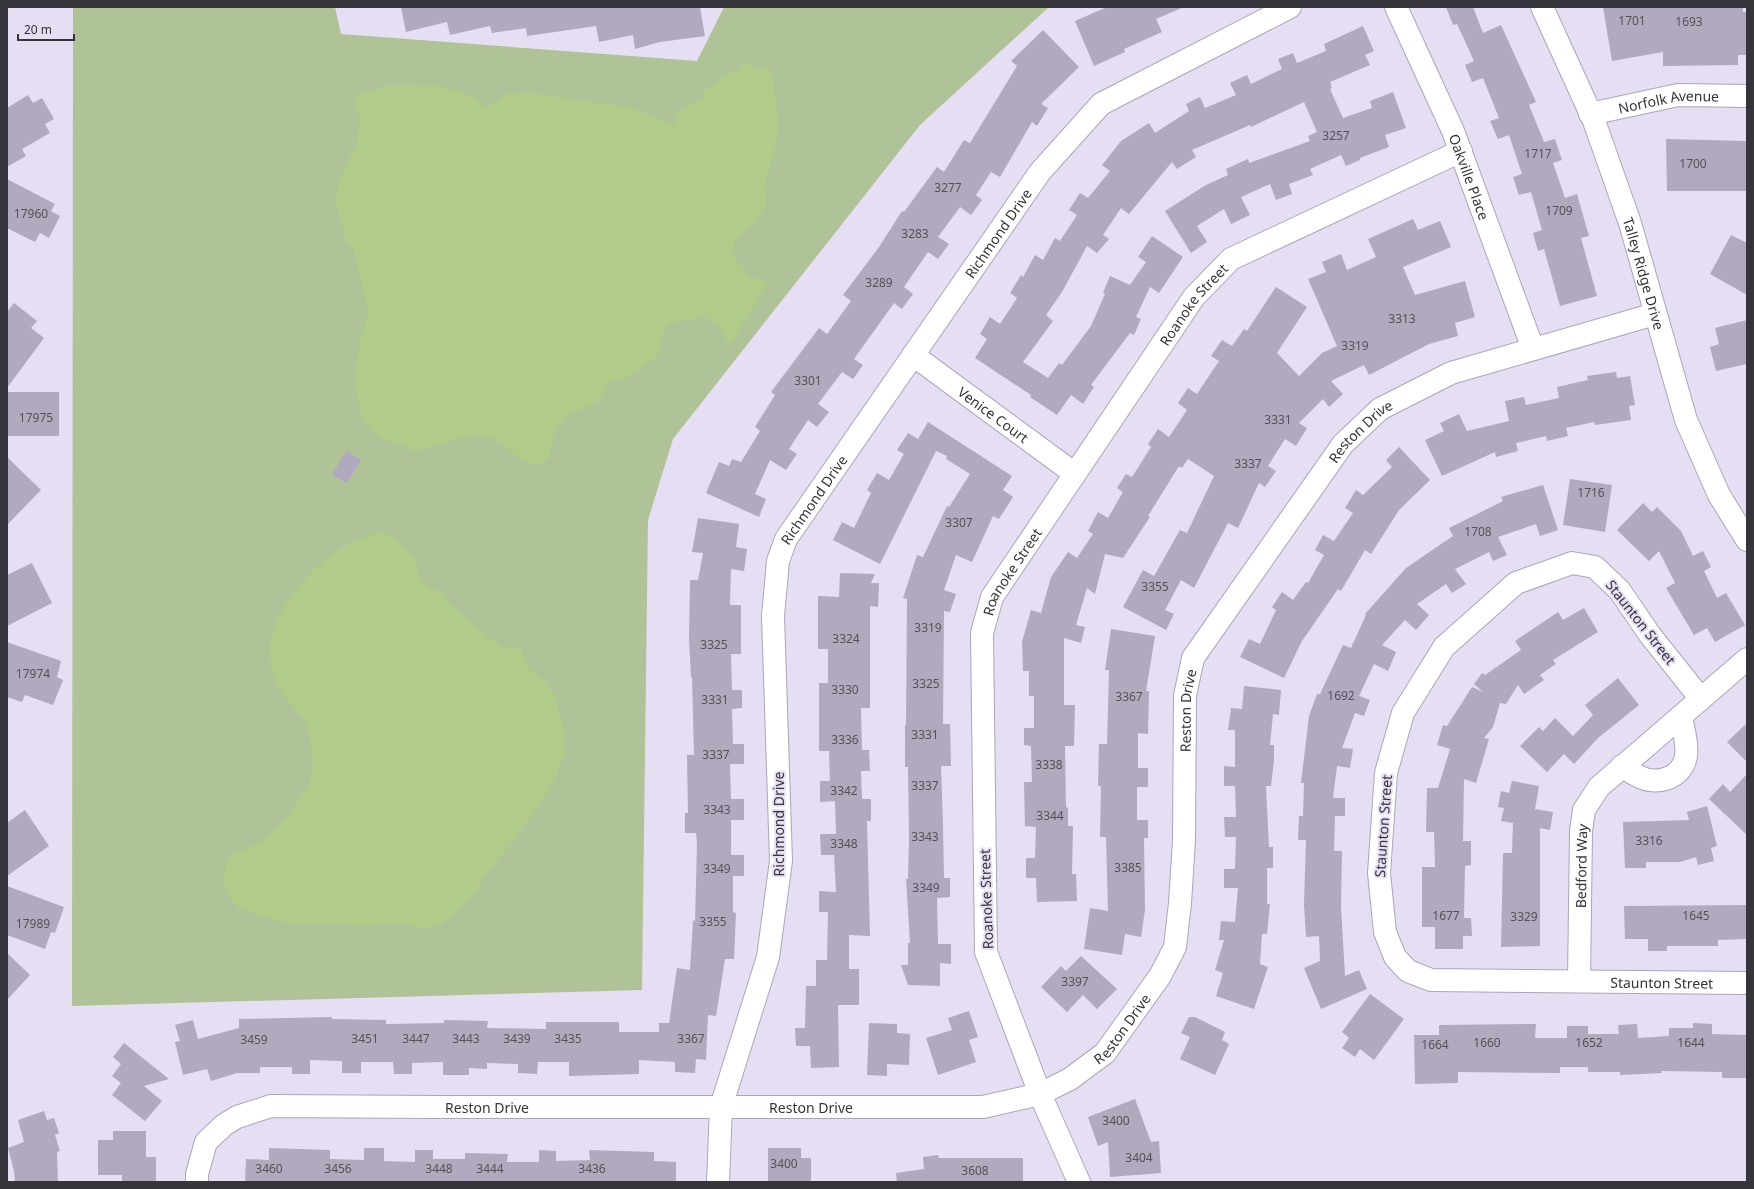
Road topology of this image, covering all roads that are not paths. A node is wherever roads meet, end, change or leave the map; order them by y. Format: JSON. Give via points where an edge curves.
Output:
{"nodes":[{"id":1,"x":1290,"y":7,"type":"edge"},
{"id":2,"x":1396,"y":7,"type":"edge"},
{"id":3,"x":1542,"y":7,"type":"edge"},
{"id":4,"x":1747,"y":96,"type":"edge"},
{"id":5,"x":1590,"y":114,"type":"junction"},
{"id":6,"x":1461,"y":151,"type":"junction"},
{"id":7,"x":1655,"y":314,"type":"junction"},
{"id":8,"x":1533,"y":349,"type":"junction"},
{"id":9,"x":913,"y":355,"type":"junction"},
{"id":10,"x":1075,"y":474,"type":"junction"},
{"id":11,"x":1747,"y":540,"type":"edge"},
{"id":12,"x":1747,"y":659,"type":"edge"},
{"id":13,"x":1701,"y":699,"type":"junction"},
{"id":14,"x":1681,"y":716,"type":"junction"},
{"id":15,"x":1622,"y":766,"type":"junction"},
{"id":16,"x":1579,"y":981,"type":"junction"},
{"id":17,"x":1747,"y":983,"type":"edge"},
{"id":18,"x":1040,"y":1094,"type":"junction"},
{"id":19,"x":721,"y":1107,"type":"junction"},
{"id":20,"x":197,"y":1182,"type":"edge"},
{"id":21,"x":718,"y":1182,"type":"edge"},
{"id":22,"x":1079,"y":1182,"type":"edge"}],
"edges":[{"from":1,"to":9,"type":"street","name":"Richmond Drive","via":[[1101,104],[1040,172]]},
{"from":2,"to":6,"type":"street","name":"Oakville Place"},
{"from":3,"to":5,"type":"street","name":"Talley Ridge Drive"},
{"from":4,"to":5,"type":"street","name":"Norfolk Avenue","via":[[1678,96]]},
{"from":5,"to":7,"type":"street","name":"Talley Ridge Drive","via":[[1630,223]]},
{"from":6,"to":8,"type":"street","name":"Oakville Place"},
{"from":6,"to":10,"type":"street","name":"Roanoke Street","via":[[1231,259],[1194,297]]},
{"from":7,"to":8,"type":"street","name":"Reston Drive"},
{"from":7,"to":11,"type":"street","name":"Talley Ridge Drive","via":[[1686,420],[1720,495]]},
{"from":8,"to":18,"type":"street","name":"Reston Drive","via":[[1451,373],[1380,409],[1343,444],[1193,658],[1185,696],[1184,840],[1175,947],[1160,976],[1105,1053],[1070,1079]]},
{"from":9,"to":10,"type":"street","name":"Venice Court"},
{"from":9,"to":19,"type":"street","name":"Richmond Drive","via":[[786,539],[778,562],[773,616],[781,861],[768,957]]},
{"from":10,"to":18,"type":"street","name":"Roanoke Street","via":[[992,597],[982,633],[986,952]]},
{"from":12,"to":13,"type":"street","name":"Bedford Way"},
{"from":13,"to":14,"type":"street","name":"Bedford Way"},
{"from":13,"to":16,"type":"street","name":"Staunton Street","via":[[1650,635],[1620,591],[1595,567],[1572,563],[1516,583],[1444,647],[1403,714],[1386,773],[1379,872],[1385,932],[1395,957],[1408,971],[1431,980]]},
{"from":14,"to":15,"type":"street","name":"Bedford Way"},
{"from":14,"to":15,"type":"street","via":[[1686,757],[1681,769],[1671,778],[1658,781],[1639,777]]},
{"from":15,"to":16,"type":"street","name":"Bedford Way","via":[[1599,787],[1584,810],[1580,830]]},
{"from":16,"to":17,"type":"street","name":"Staunton Street"},
{"from":18,"to":19,"type":"street","name":"Reston Drive","via":[[983,1107]]},
{"from":18,"to":22,"type":"street","name":"Roanoke Street"},
{"from":19,"to":20,"type":"street","name":"Reston Drive","via":[[271,1106],[237,1117],[206,1142]]},
{"from":19,"to":21,"type":"street","name":"Richmond Drive"}]}
